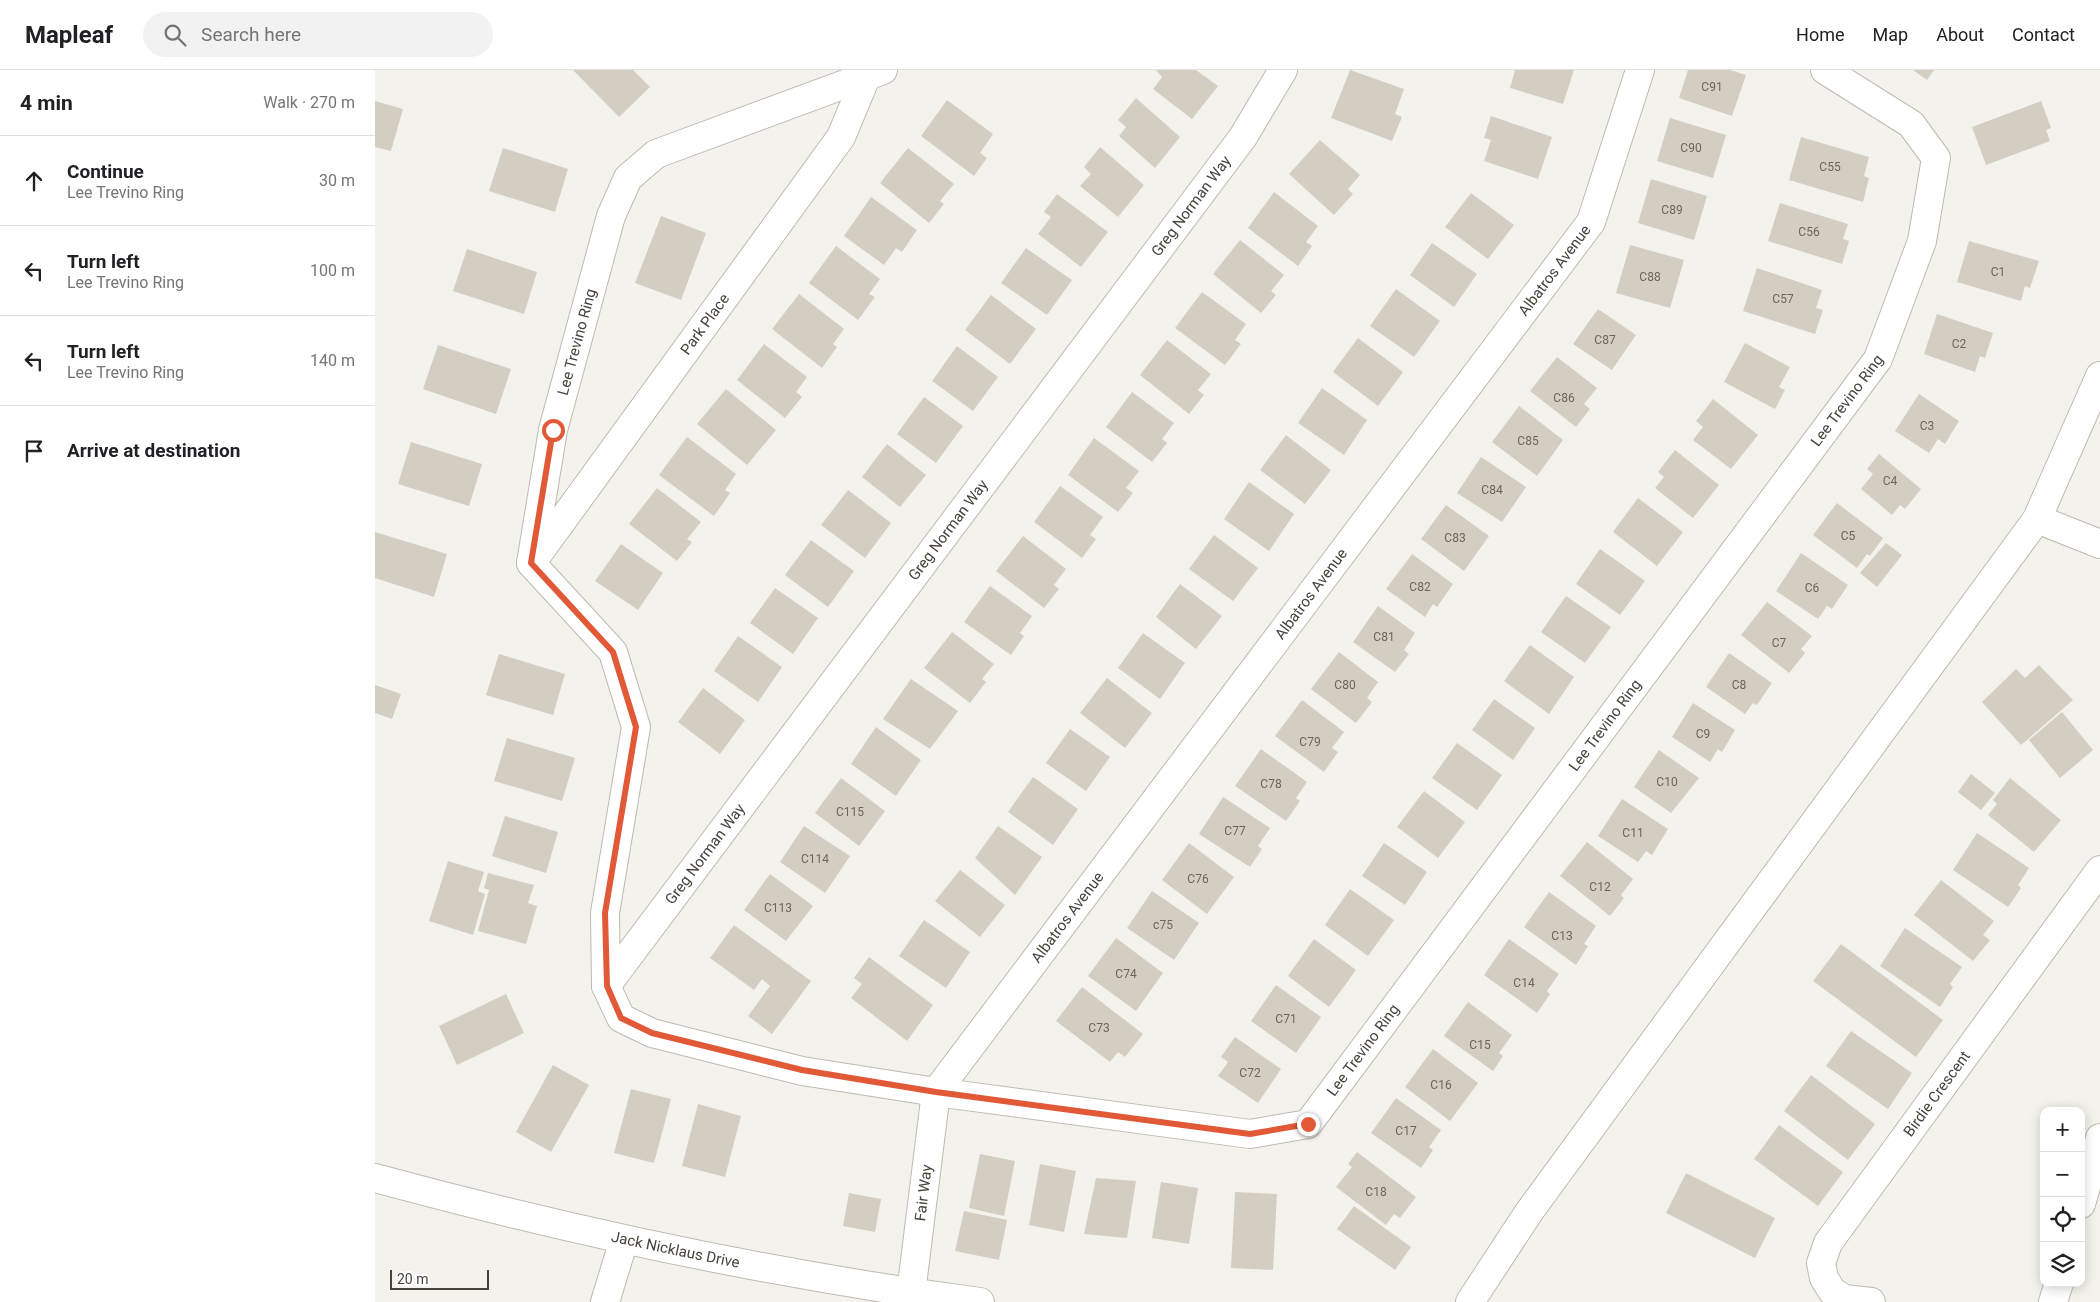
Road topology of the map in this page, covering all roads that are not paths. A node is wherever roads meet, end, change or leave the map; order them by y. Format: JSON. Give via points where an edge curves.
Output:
{"nodes":[{"id":1,"x":1283,"y":70,"type":"edge"},
{"id":2,"x":1640,"y":70,"type":"edge"},
{"id":3,"x":1825,"y":70,"type":"edge"},
{"id":4,"x":874,"y":74,"type":"edge"},
{"id":5,"x":2100,"y":376,"type":"edge"},
{"id":6,"x":2037,"y":519,"type":"junction"},
{"id":7,"x":2100,"y":544,"type":"edge"},
{"id":8,"x":531,"y":563,"type":"junction"},
{"id":9,"x":2100,"y":870,"type":"edge"},
{"id":10,"x":607,"y":986,"type":"junction"},
{"id":11,"x":936,"y":1092,"type":"junction"},
{"id":12,"x":2100,"y":1138,"type":"edge"},
{"id":13,"x":375,"y":1178,"type":"edge"},
{"id":14,"x":2083,"y":1197,"type":"edge"},
{"id":15,"x":624,"y":1240,"type":"junction"},
{"id":16,"x":2058,"y":1287,"type":"edge"},
{"id":17,"x":911,"y":1293,"type":"junction"},
{"id":18,"x":605,"y":1302,"type":"edge"},
{"id":19,"x":980,"y":1302,"type":"edge"},
{"id":20,"x":1470,"y":1302,"type":"edge"},
{"id":21,"x":1871,"y":1302,"type":"edge"},
{"id":22,"x":2053,"y":1302,"type":"edge"}],
"edges":[{"from":1,"to":10,"type":"street","name":"Greg Norman Way","via":[[1243,137]]},
{"from":2,"to":11,"type":"street","name":"Albatros Avenue","via":[[1591,222]]},
{"from":3,"to":11,"type":"street","name":"Lee Trevino Ring","via":[[1911,124],[1936,158],[1922,241],[1878,358],[1308,1124],[1250,1134]]},
{"from":4,"to":8,"type":"street","name":"Park Place","via":[[841,137]]},
{"from":4,"to":8,"type":"street","name":"Lee Trevino Ring","via":[[655,154],[628,178],[611,216],[553,430]]},
{"from":5,"to":6,"type":"street"},
{"from":6,"to":7,"type":"street"},
{"from":6,"to":20,"type":"street","via":[[1529,1212]]},
{"from":8,"to":10,"type":"street","name":"Lee Trevino Ring","via":[[613,652],[636,727],[605,913]]},
{"from":9,"to":21,"type":"street","name":"Birdie Crescent","via":[[1828,1243],[1821,1263],[1824,1278],[1832,1291],[1844,1300]]},
{"from":10,"to":11,"type":"street","name":"Lee Trevino Ring","via":[[621,1018],[652,1033],[802,1070]]},
{"from":11,"to":17,"type":"street","name":"Fair Way"},
{"from":12,"to":14,"type":"street"},
{"from":13,"to":15,"type":"street","name":"Jack Nicklaus Drive"},
{"from":15,"to":17,"type":"street","name":"Jack Nicklaus Drive"},
{"from":15,"to":18,"type":"street"},
{"from":16,"to":22,"type":"street"},
{"from":17,"to":19,"type":"street","name":"Jack Nicklaus Drive"}]}
